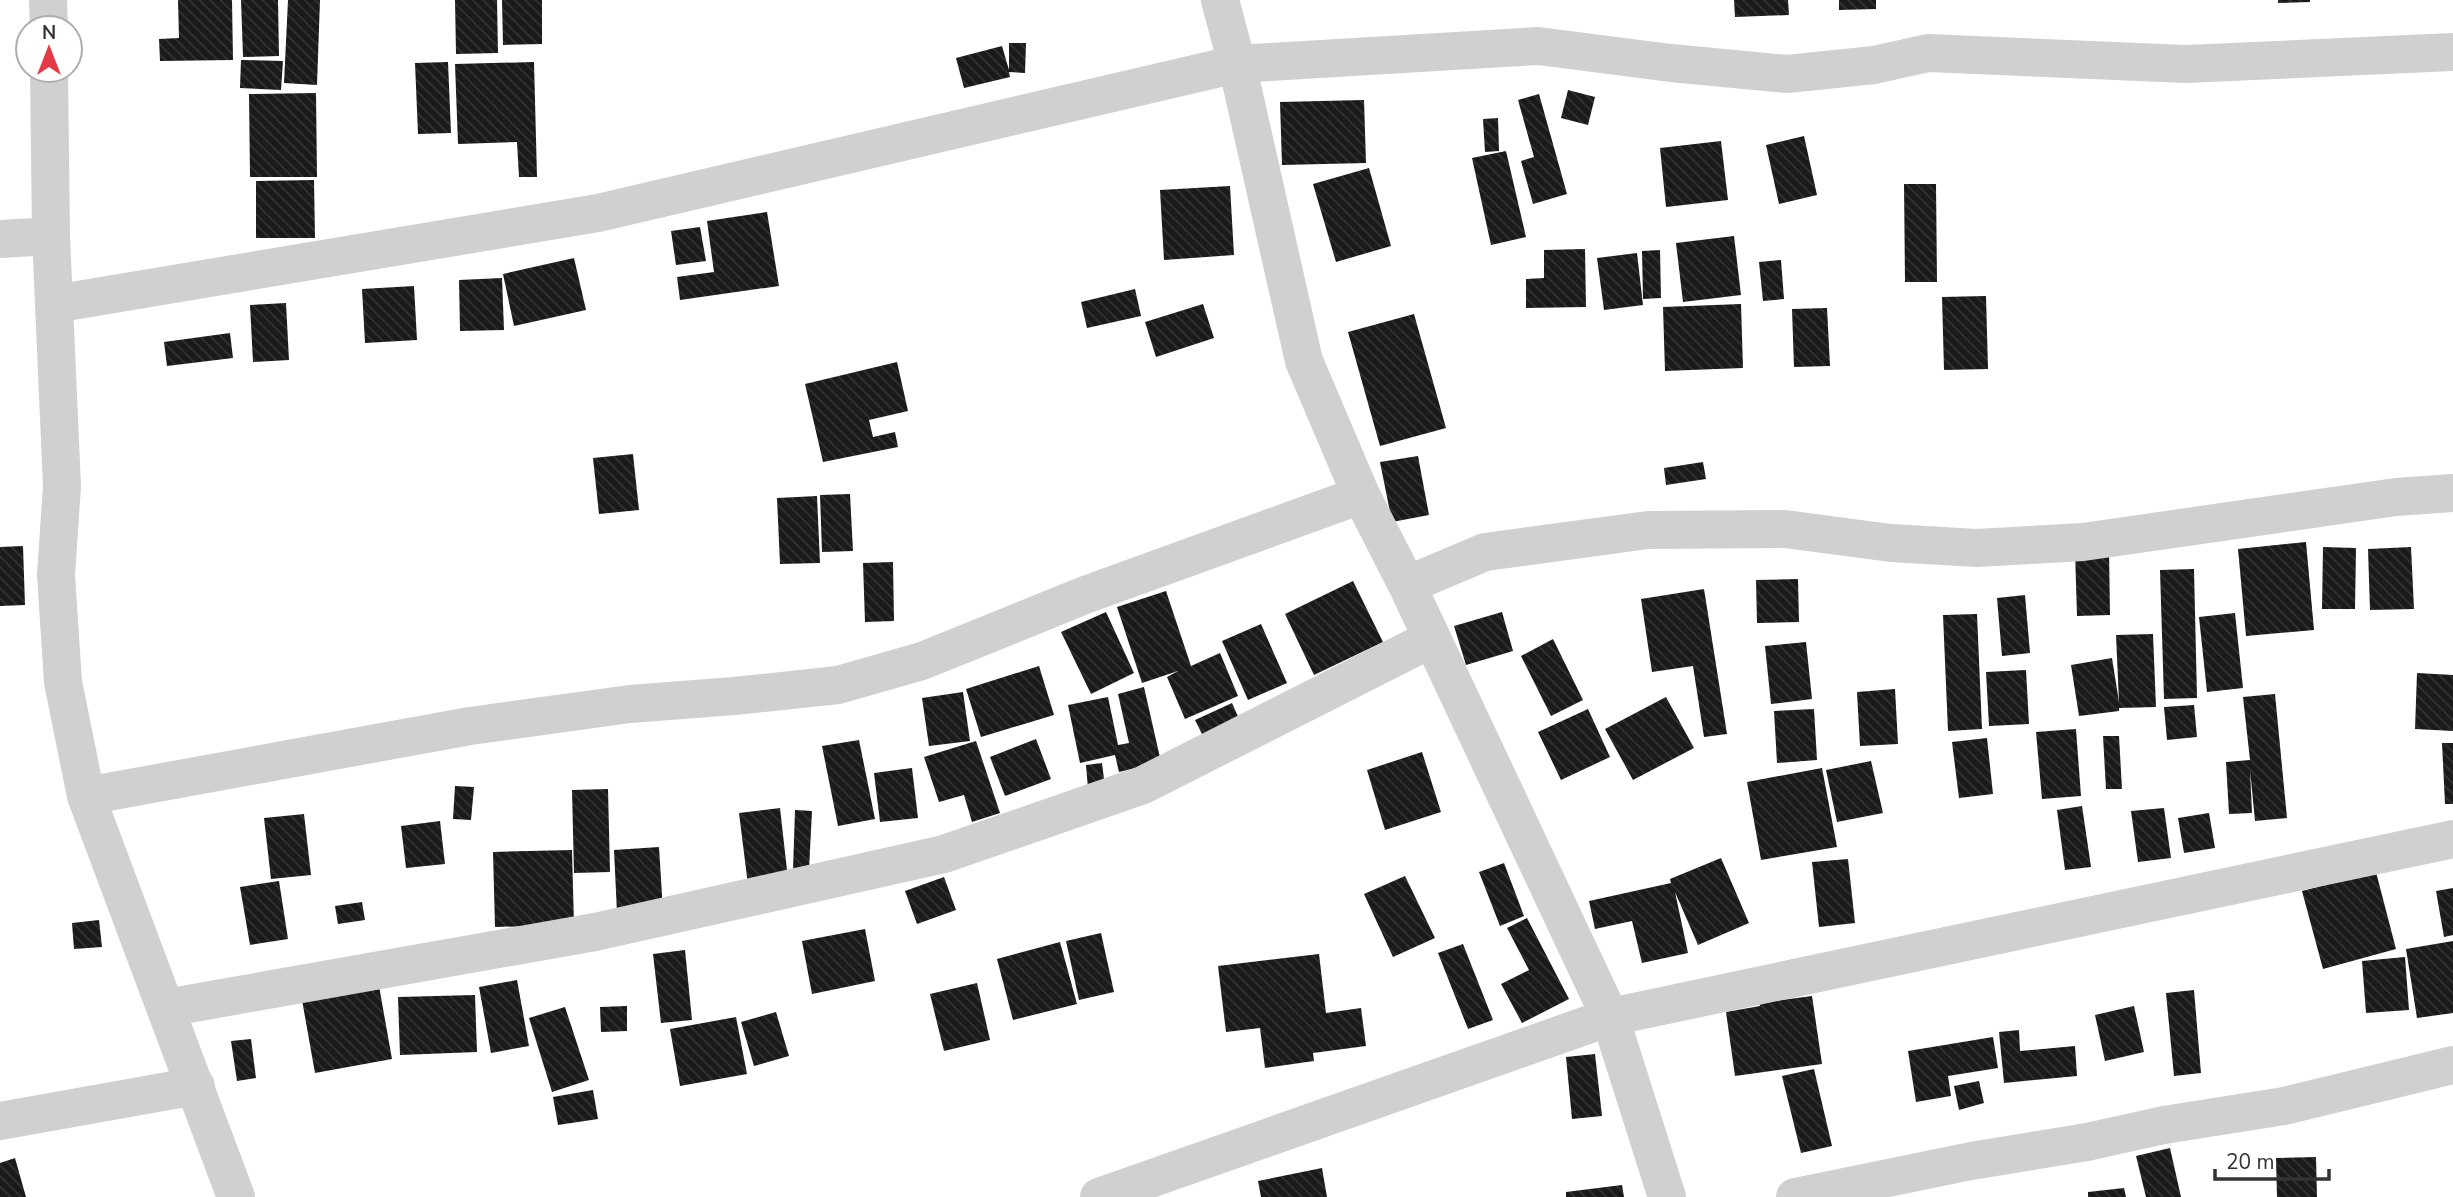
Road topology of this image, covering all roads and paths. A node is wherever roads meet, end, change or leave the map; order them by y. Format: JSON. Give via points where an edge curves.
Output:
{"nodes":[{"id":1,"x":1220,"y":0,"type":"edge"},
{"id":2,"x":2453,"y":52,"type":"edge"},
{"id":3,"x":1237,"y":64,"type":"junction"},
{"id":4,"x":49,"y":84,"type":"edge"},
{"id":5,"x":51,"y":236,"type":"junction"},
{"id":6,"x":0,"y":240,"type":"edge"},
{"id":7,"x":54,"y":304,"type":"junction"},
{"id":8,"x":2453,"y":493,"type":"edge"},
{"id":9,"x":1360,"y":495,"type":"junction"},
{"id":10,"x":1407,"y":585,"type":"junction"},
{"id":11,"x":1431,"y":639,"type":"junction"},
{"id":12,"x":86,"y":796,"type":"junction"},
{"id":13,"x":2453,"y":839,"type":"edge"},
{"id":14,"x":166,"y":1008,"type":"junction"},
{"id":15,"x":1610,"y":1017,"type":"junction"},
{"id":16,"x":2453,"y":1065,"type":"edge"},
{"id":17,"x":196,"y":1086,"type":"junction"},
{"id":18,"x":0,"y":1121,"type":"edge"},
{"id":19,"x":236,"y":1197,"type":"edge"},
{"id":20,"x":1099,"y":1197,"type":"edge"},
{"id":21,"x":1667,"y":1197,"type":"edge"},
{"id":22,"x":1795,"y":1197,"type":"edge"}],
"edges":[{"from":1,"to":3,"type":"street"},
{"from":2,"to":3,"type":"street","via":[[2186,64],[1928,53],[1874,65],[1787,74],[1538,46]]},
{"from":3,"to":7,"type":"street","via":[[598,213]]},
{"from":3,"to":9,"type":"street","via":[[1304,361]]},
{"from":4,"to":5,"type":"street"},
{"from":5,"to":6,"type":"street"},
{"from":5,"to":7,"type":"street"},
{"from":7,"to":12,"type":"street","via":[[62,486],[56,575],[62,668]]},
{"from":8,"to":10,"type":"street","via":[[2396,497],[2083,542],[1977,548],[1785,529],[1648,530],[1485,552]]},
{"from":9,"to":10,"type":"street"},
{"from":9,"to":12,"type":"street","via":[[1085,595],[922,661],[838,685],[630,704],[470,726]]},
{"from":10,"to":11,"type":"street"},
{"from":11,"to":14,"type":"street","via":[[1143,785],[944,854],[595,932]]},
{"from":11,"to":15,"type":"street"},
{"from":12,"to":14,"type":"street"},
{"from":13,"to":15,"type":"street"},
{"from":14,"to":17,"type":"street"},
{"from":15,"to":20,"type":"street"},
{"from":15,"to":21,"type":"street"},
{"from":16,"to":22,"type":"street","via":[[2284,1106]]},
{"from":17,"to":18,"type":"street"},
{"from":17,"to":19,"type":"street"}]}
